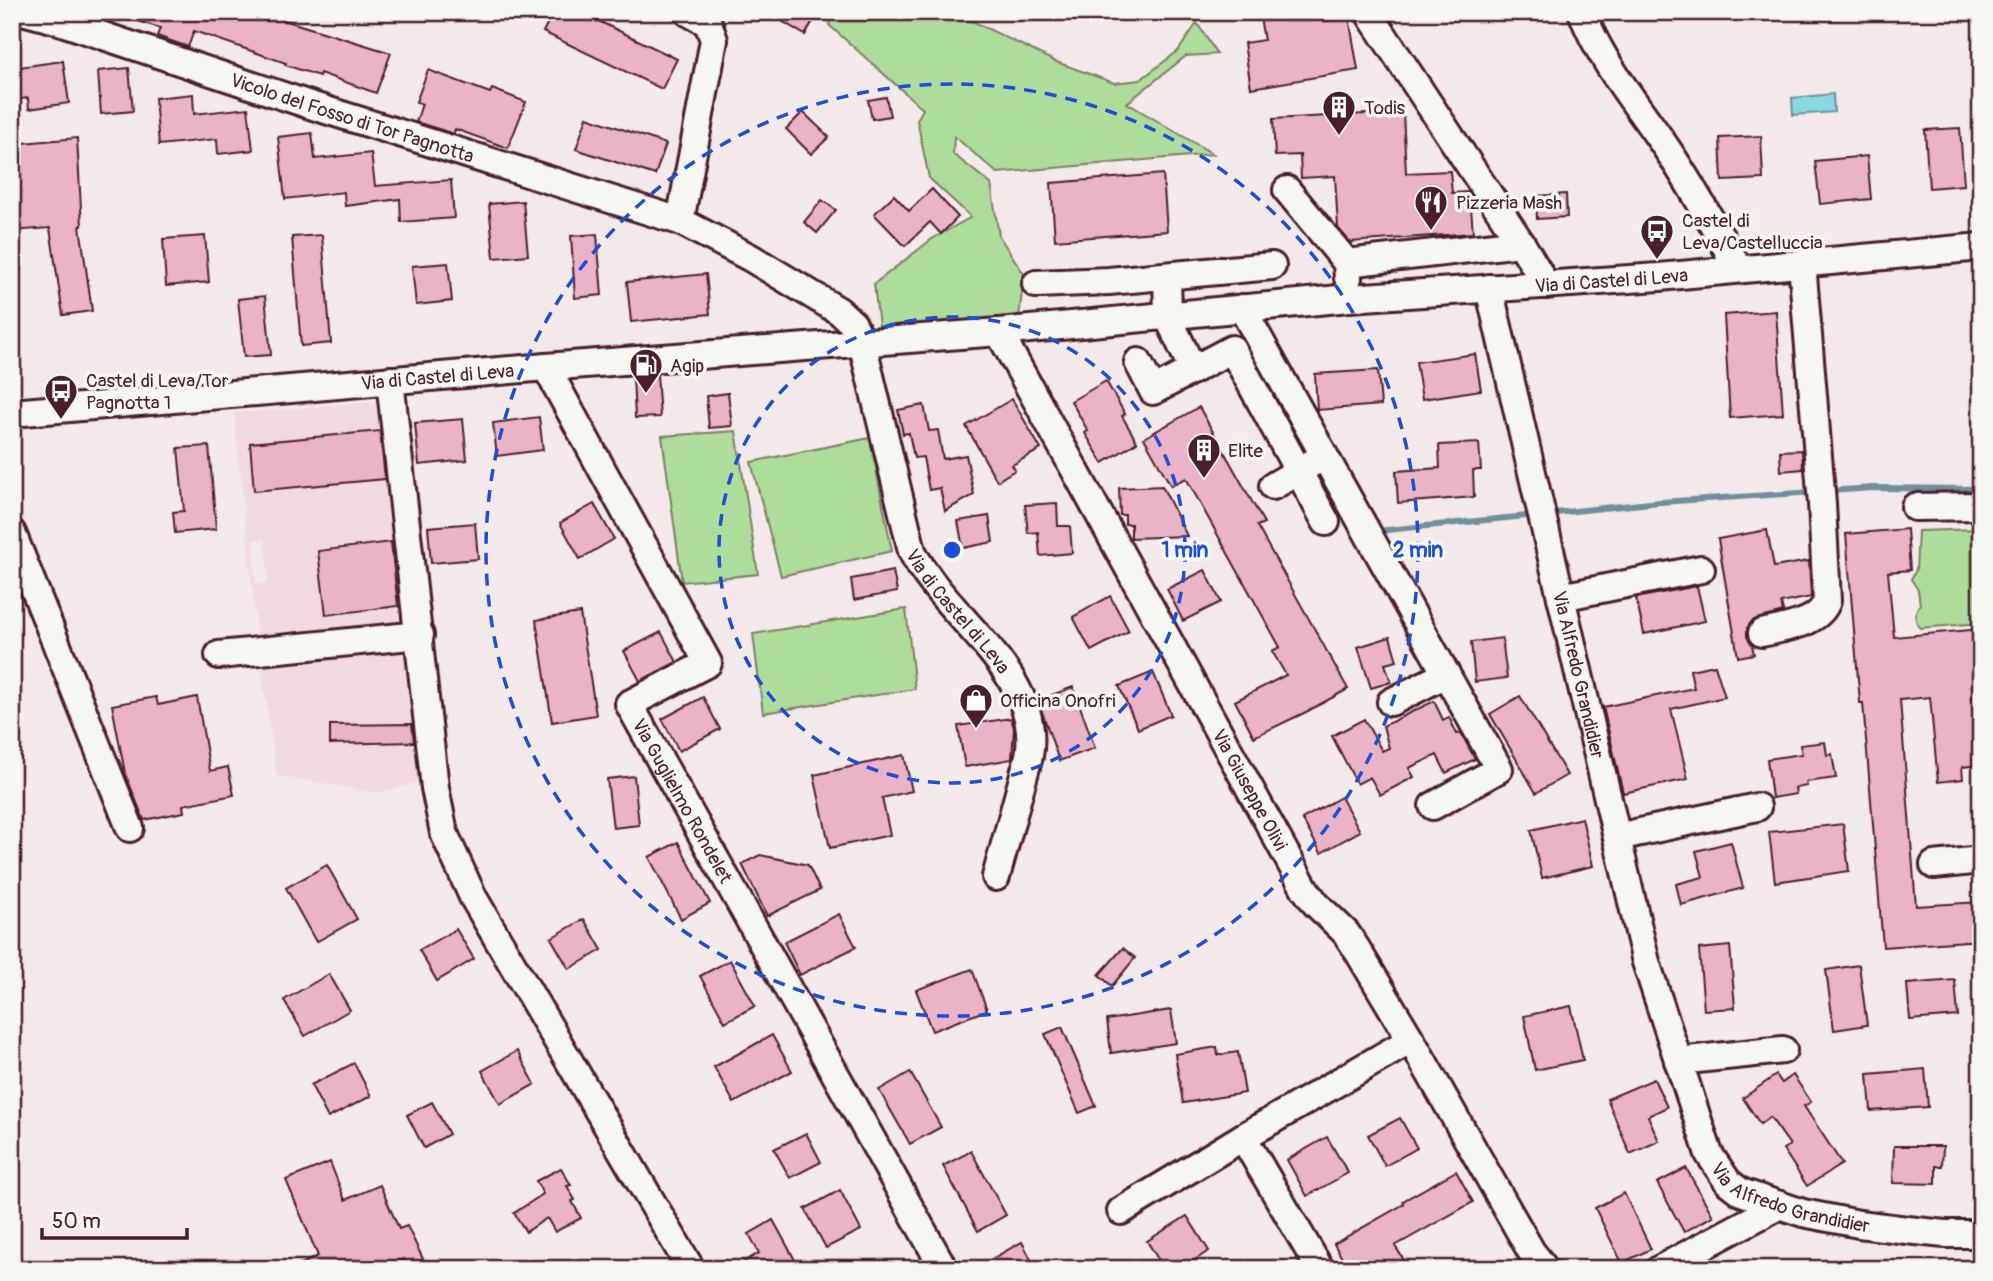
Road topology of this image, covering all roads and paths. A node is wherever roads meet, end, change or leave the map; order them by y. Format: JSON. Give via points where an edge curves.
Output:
{"nodes":[{"id":1,"x":26,"y":12,"type":"edge"},
{"id":2,"x":688,"y":12,"type":"edge"},
{"id":3,"x":1368,"y":12,"type":"edge"},
{"id":4,"x":1582,"y":12,"type":"edge"},
{"id":5,"x":1287,"y":190,"type":"dead end"},
{"id":6,"x":680,"y":221,"type":"junction"},
{"id":7,"x":1521,"y":243,"type":"junction"},
{"id":8,"x":1981,"y":247,"type":"edge"},
{"id":9,"x":1347,"y":263,"type":"junction"},
{"id":10,"x":1801,"y":263,"type":"junction"},
{"id":11,"x":1272,"y":267,"type":"dead end"},
{"id":12,"x":1739,"y":269,"type":"junction"},
{"id":13,"x":1167,"y":276,"type":"junction"},
{"id":14,"x":1109,"y":281,"type":"junction"},
{"id":15,"x":1036,"y":284,"type":"dead end"},
{"id":16,"x":1546,"y":285,"type":"junction"},
{"id":17,"x":1489,"y":288,"type":"junction"},
{"id":18,"x":1349,"y":298,"type":"junction"},
{"id":19,"x":1242,"y":308,"type":"junction"},
{"id":20,"x":1168,"y":317,"type":"junction"},
{"id":21,"x":1112,"y":322,"type":"junction"},
{"id":22,"x":999,"y":332,"type":"junction"},
{"id":23,"x":862,"y":342,"type":"junction"},
{"id":24,"x":1138,"y":362,"type":"dead end"},
{"id":25,"x":546,"y":367,"type":"junction"},
{"id":26,"x":1193,"y":370,"type":"junction"},
{"id":27,"x":390,"y":380,"type":"junction"},
{"id":28,"x":12,"y":413,"type":"edge"},
{"id":29,"x":1325,"y":457,"type":"junction"},
{"id":30,"x":1298,"y":471,"type":"junction"},
{"id":31,"x":1273,"y":486,"type":"dead end"},
{"id":32,"x":1981,"y":506,"type":"edge"},
{"id":33,"x":1915,"y":507,"type":"dead end"},
{"id":34,"x":1326,"y":522,"type":"dead end"},
{"id":35,"x":12,"y":533,"type":"edge"},
{"id":36,"x":1701,"y":569,"type":"dead end"},
{"id":37,"x":1560,"y":597,"type":"junction"},
{"id":38,"x":1762,"y":633,"type":"dead end"},
{"id":39,"x":420,"y":635,"type":"junction"},
{"id":40,"x":219,"y":655,"type":"dead end"},
{"id":41,"x":1444,"y":670,"type":"junction"},
{"id":42,"x":1391,"y":702,"type":"dead end"},
{"id":43,"x":1433,"y":806,"type":"dead end"},
{"id":44,"x":1757,"y":807,"type":"dead end"},
{"id":45,"x":130,"y":828,"type":"dead end"},
{"id":46,"x":1617,"y":837,"type":"junction"},
{"id":47,"x":1981,"y":860,"type":"edge"},
{"id":48,"x":1934,"y":865,"type":"dead end"},
{"id":49,"x":996,"y":877,"type":"dead end"},
{"id":50,"x":1411,"y":1040,"type":"junction"},
{"id":51,"x":1783,"y":1050,"type":"dead end"},
{"id":52,"x":1678,"y":1061,"type":"junction"},
{"id":53,"x":1243,"y":1137,"type":"junction"},
{"id":54,"x":1780,"y":1205,"type":"junction"},
{"id":55,"x":1122,"y":1211,"type":"dead end"},
{"id":56,"x":1981,"y":1234,"type":"edge"},
{"id":57,"x":691,"y":1269,"type":"edge"},
{"id":58,"x":944,"y":1269,"type":"edge"},
{"id":59,"x":1320,"y":1269,"type":"edge"},
{"id":60,"x":1545,"y":1269,"type":"edge"},
{"id":61,"x":1660,"y":1269,"type":"edge"}],
"edges":[{"from":1,"to":6,"type":"street","name":"Vicolo del Fosso di Tor Pagnotta"},
{"from":2,"to":6,"type":"street","via":[[708,23],[714,40]]},
{"from":3,"to":7,"type":"street"},
{"from":4,"to":12,"type":"street","via":[[1609,67],[1669,151]]},
{"from":5,"to":9,"type":"street"},
{"from":6,"to":23,"type":"street","name":"Vicolo del Fosso di Tor Pagnotta","via":[[839,311]]},
{"from":7,"to":9,"type":"street"},
{"from":7,"to":16,"type":"street"},
{"from":8,"to":10,"type":"street","name":"Via di Castel di Leva"},
{"from":9,"to":18,"type":"street"},
{"from":10,"to":12,"type":"street","name":"Via di Castel di Leva"},
{"from":10,"to":38,"type":"street","via":[[1827,601],[1813,619]]},
{"from":11,"to":13,"type":"street"},
{"from":12,"to":16,"type":"street","name":"Via di Castel di Leva"},
{"from":13,"to":14,"type":"street"},
{"from":13,"to":20,"type":"street"},
{"from":14,"to":15,"type":"street"},
{"from":14,"to":21,"type":"street"},
{"from":16,"to":17,"type":"street","name":"Via di Castel di Leva"},
{"from":17,"to":18,"type":"street","name":"Via di Castel di Leva"},
{"from":17,"to":37,"type":"street","name":"Via Alfredo Grandidier"},
{"from":18,"to":19,"type":"street","name":"Via di Castel di Leva"},
{"from":19,"to":20,"type":"street","name":"Via di Castel di Leva"},
{"from":19,"to":29,"type":"street"},
{"from":20,"to":21,"type":"street","name":"Via di Castel di Leva"},
{"from":20,"to":26,"type":"street"},
{"from":21,"to":22,"type":"street","name":"Via di Castel di Leva"},
{"from":22,"to":23,"type":"street","name":"Via di Castel di Leva"},
{"from":22,"to":50,"type":"street","name":"Via Giuseppe Olivi","via":[[1307,893],[1346,933]]},
{"from":23,"to":25,"type":"street","name":"Via di Castel di Leva"},
{"from":23,"to":49,"type":"street","name":"Via di Castel di Leva","via":[[912,551],[1003,668],[1030,722],[1029,756]]},
{"from":24,"to":26,"type":"street","via":[[1153,391]]},
{"from":25,"to":27,"type":"street","name":"Via di Castel di Leva"},
{"from":25,"to":58,"type":"street","name":"Via Guglielmo Rondelet","via":[[708,663],[629,704]]},
{"from":26,"to":30,"type":"street","via":[[1232,349]]},
{"from":27,"to":28,"type":"street","name":"Via di Castel di Leva"},
{"from":27,"to":39,"type":"street"},
{"from":29,"to":30,"type":"street"},
{"from":29,"to":41,"type":"street"},
{"from":30,"to":31,"type":"street"},
{"from":30,"to":34,"type":"street"},
{"from":32,"to":33,"type":"street"},
{"from":35,"to":45,"type":"street"},
{"from":36,"to":37,"type":"street"},
{"from":37,"to":46,"type":"street","name":"Via Alfredo Grandidier"},
{"from":39,"to":40,"type":"street"},
{"from":39,"to":57,"type":"street","via":[[435,788],[452,854],[537,1009]]},
{"from":41,"to":42,"type":"street"},
{"from":41,"to":43,"type":"street","via":[[1499,769]]},
{"from":44,"to":46,"type":"street"},
{"from":46,"to":52,"type":"street","name":"Via Alfredo Grandidier","via":[[1646,962]]},
{"from":47,"to":48,"type":"street"},
{"from":50,"to":53,"type":"street"},
{"from":50,"to":60,"type":"street","name":"Via Giuseppe Olivi"},
{"from":51,"to":52,"type":"street"},
{"from":52,"to":54,"type":"street","name":"Via Alfredo Grandidier","via":[[1717,1168],[1741,1192]]},
{"from":53,"to":55,"type":"street"},
{"from":53,"to":59,"type":"street"},
{"from":54,"to":56,"type":"street","name":"Via Alfredo Grandidier","via":[[1859,1224]]},
{"from":54,"to":61,"type":"street"}]}
